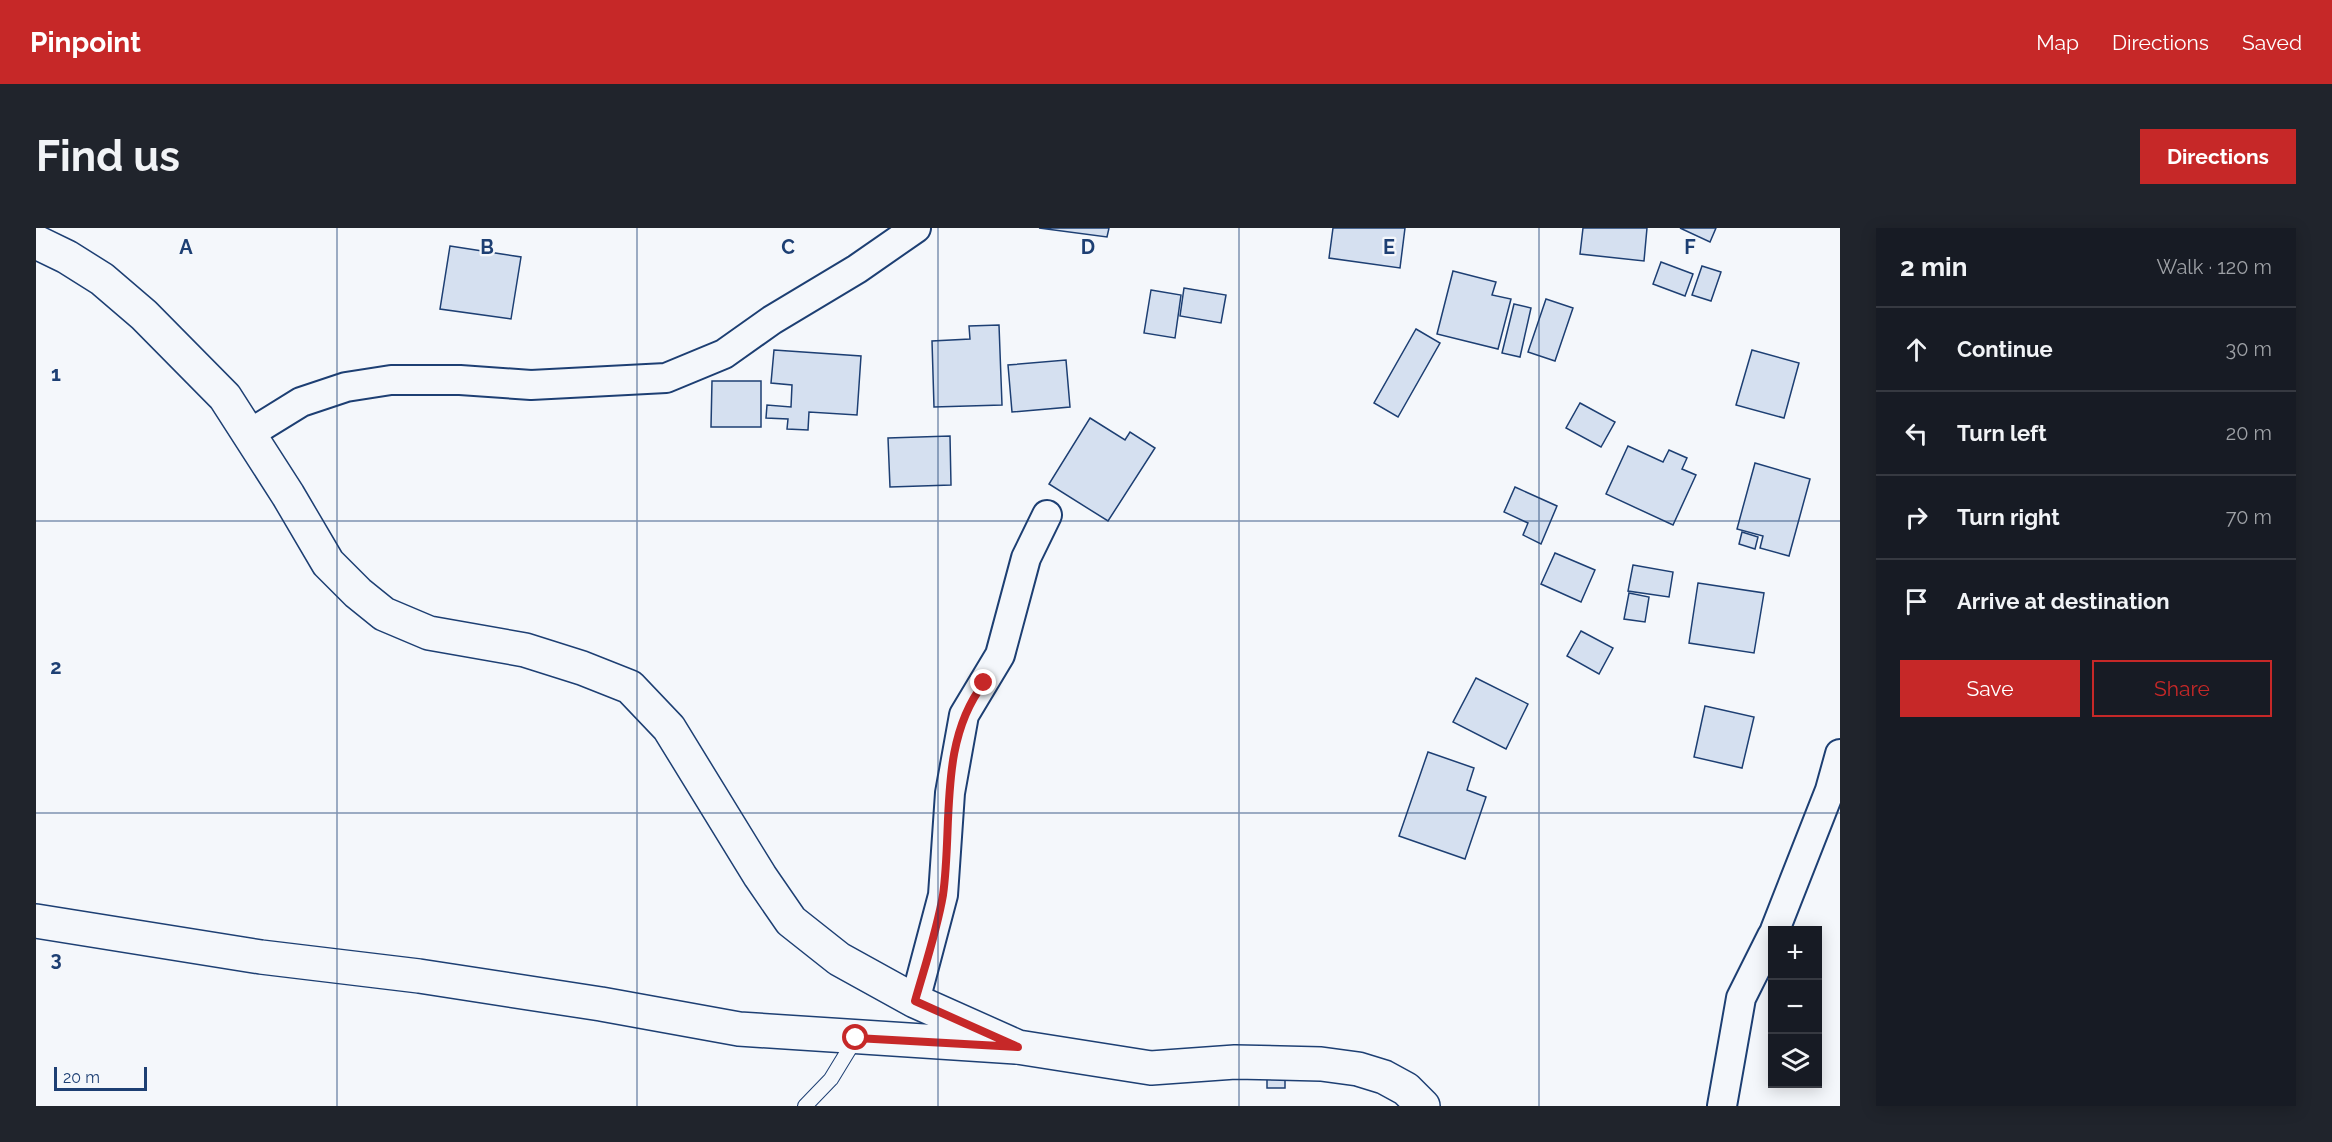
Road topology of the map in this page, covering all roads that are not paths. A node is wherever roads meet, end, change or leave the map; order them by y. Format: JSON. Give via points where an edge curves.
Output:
{"nodes":[{"id":1,"x":916,"y":228,"type":"edge"},
{"id":2,"x":36,"y":242,"type":"edge"},
{"id":3,"x":249,"y":434,"type":"junction"},
{"id":4,"x":1047,"y":516,"type":"dead end"},
{"id":5,"x":1840,"y":754,"type":"edge"},
{"id":6,"x":36,"y":921,"type":"edge"},
{"id":7,"x":1777,"y":926,"type":"edge"},
{"id":8,"x":1768,"y":946,"type":"edge"},
{"id":9,"x":915,"y":1001,"type":"junction"},
{"id":10,"x":856,"y":1038,"type":"junction"},
{"id":11,"x":1018,"y":1047,"type":"junction"},
{"id":12,"x":805,"y":1106,"type":"edge"},
{"id":13,"x":1423,"y":1106,"type":"edge"},
{"id":14,"x":1722,"y":1106,"type":"edge"}],
"edges":[{"from":1,"to":3,"type":"street","via":[[724,354],[666,378],[531,384],[391,380],[346,387],[301,402]]},
{"from":2,"to":3,"type":"main road","via":[[102,279],[144,315],[225,398]]},
{"from":3,"to":9,"type":"main road","via":[[328,562],[384,614],[429,633],[525,650],[630,687],[669,728],[791,921],[839,959]]},
{"from":4,"to":9,"type":"street","via":[[1026,558],[1000,655],[964,715],[950,794],[943,895]]},
{"from":5,"to":7,"type":"street","via":[[1830,790]]},
{"from":6,"to":10,"type":"main road","via":[[261,957],[419,975],[739,1029]]},
{"from":8,"to":14,"type":"street","via":[[1742,998]]},
{"from":9,"to":11,"type":"main road"},
{"from":10,"to":11,"type":"main road"},
{"from":10,"to":12,"type":"lane","via":[[831,1079]]},
{"from":11,"to":13,"type":"main road","via":[[1151,1068],[1235,1062],[1358,1069],[1406,1089]]}]}
